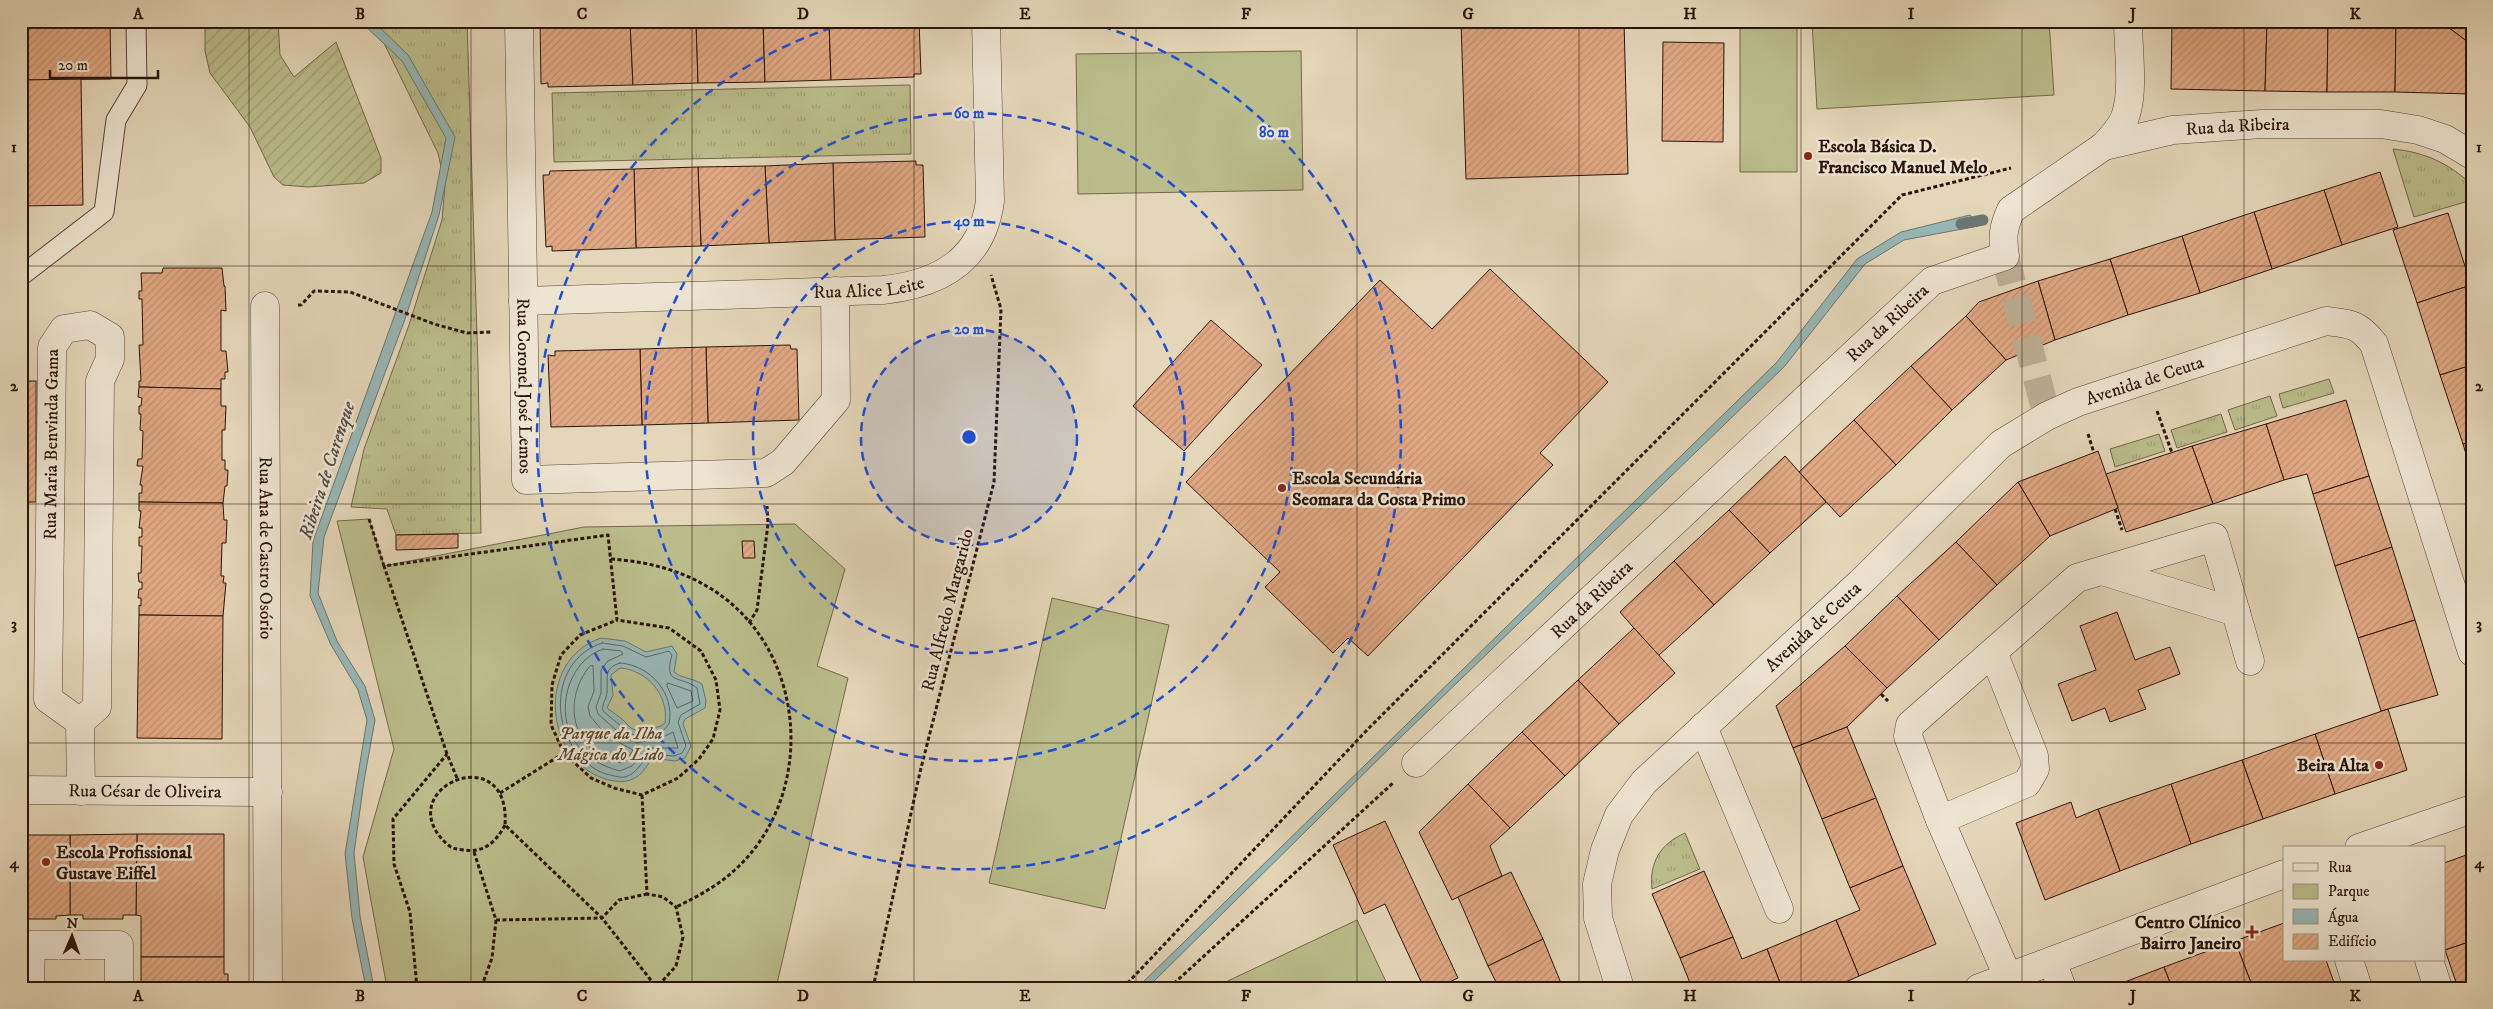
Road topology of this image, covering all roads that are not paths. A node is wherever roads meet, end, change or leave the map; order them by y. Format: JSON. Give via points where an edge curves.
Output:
{"nodes":[{"id":1,"x":136,"y":21,"type":"edge"},
{"id":2,"x":519,"y":21,"type":"edge"},
{"id":3,"x":986,"y":21,"type":"edge"},
{"id":4,"x":2128,"y":21,"type":"edge"},
{"id":5,"x":2104,"y":146,"type":"junction"},
{"id":6,"x":2472,"y":155,"type":"edge"},
{"id":7,"x":21,"y":276,"type":"edge"},
{"id":8,"x":835,"y":291,"type":"junction"},
{"id":9,"x":522,"y":301,"type":"junction"},
{"id":10,"x":265,"y":306,"type":"road end"},
{"id":11,"x":2102,"y":571,"type":"junction"},
{"id":12,"x":2236,"y":612,"type":"junction"},
{"id":13,"x":1993,"y":652,"type":"junction"},
{"id":14,"x":2472,"y":652,"type":"edge"},
{"id":15,"x":2250,"y":661,"type":"dead end"},
{"id":16,"x":80,"y":722,"type":"junction"},
{"id":17,"x":1703,"y":727,"type":"junction"},
{"id":18,"x":1416,"y":763,"type":"road end"},
{"id":19,"x":21,"y":790,"type":"edge"},
{"id":20,"x":81,"y":790,"type":"junction"},
{"id":21,"x":268,"y":792,"type":"junction"},
{"id":22,"x":2472,"y":809,"type":"edge"},
{"id":23,"x":1940,"y":820,"type":"junction"},
{"id":24,"x":2388,"y":843,"type":"edge"},
{"id":25,"x":2371,"y":846,"type":"edge"},
{"id":26,"x":2283,"y":874,"type":"edge"},
{"id":27,"x":1779,"y":909,"type":"dead end"},
{"id":28,"x":2052,"y":961,"type":"junction"},
{"id":29,"x":2349,"y":962,"type":"edge"},
{"id":30,"x":2430,"y":962,"type":"edge"},
{"id":31,"x":2008,"y":977,"type":"junction"},
{"id":32,"x":30,"y":988,"type":"edge"},
{"id":33,"x":119,"y":988,"type":"edge"},
{"id":34,"x":268,"y":988,"type":"edge"},
{"id":35,"x":1620,"y":988,"type":"edge"},
{"id":36,"x":1979,"y":988,"type":"edge"},
{"id":37,"x":2062,"y":988,"type":"edge"},
{"id":38,"x":2358,"y":988,"type":"edge"},
{"id":39,"x":2438,"y":988,"type":"edge"}],
"edges":[{"from":1,"to":7,"type":"lane","via":[[137,85],[116,120],[104,212]]},
{"from":2,"to":9,"type":"street","name":"Rua Coronel José Lemos"},
{"from":3,"to":8,"type":"street","name":"Rua Alice Leite","via":[[990,201],[980,236],[966,255],[934,280],[910,287]]},
{"from":4,"to":5,"type":"street","via":[[2129,97],[2126,116]]},
{"from":5,"to":6,"type":"street","name":"Rua da Ribeira","via":[[2174,130],[2262,124],[2381,124],[2418,130],[2444,139]]},
{"from":5,"to":18,"type":"street","name":"Rua da Ribeira","via":[[2011,210],[2002,240],[2005,256],[1932,281]]},
{"from":8,"to":9,"type":"street","name":"Rua Alice Leite"},
{"from":8,"to":9,"type":"street","name":"Rua Coronel José Lemos","via":[[836,400],[783,462],[766,473],[526,480]]},
{"from":10,"to":21,"type":"street","name":"Rua Ana de Castro Osório"},
{"from":11,"to":12,"type":"street"},
{"from":11,"to":12,"type":"street","via":[[2214,537]]},
{"from":11,"to":13,"type":"street","via":[[2077,578]]},
{"from":12,"to":15,"type":"street"},
{"from":13,"to":23,"type":"street","via":[[1910,726],[1908,736]]},
{"from":13,"to":23,"type":"street","via":[[2034,756],[2035,769],[2027,783]]},
{"from":14,"to":17,"type":"street","name":"Avenida de Ceuta","via":[[2374,344],[2363,329],[2326,321],[2078,402],[2047,416],[2001,444],[1860,583]]},
{"from":16,"to":16,"type":"street","name":"Rua Maria Benvinda Gama","via":[[97,706],[100,381],[110,359],[110,337],[90,325],[64,330],[52,347],[48,699]]},
{"from":16,"to":20,"type":"street"},
{"from":17,"to":27,"type":"street"},
{"from":17,"to":35,"type":"street","name":"Avenida de Ceuta","via":[[1644,782],[1619,815],[1605,850],[1597,884],[1598,918]]},
{"from":19,"to":20,"type":"street","name":"Rua César de Oliveira"},
{"from":20,"to":21,"type":"street","name":"Rua César de Oliveira"},
{"from":21,"to":34,"type":"street","name":"Rua Ana de Castro Osório"},
{"from":22,"to":24,"type":"street"},
{"from":23,"to":31,"type":"street"},
{"from":24,"to":25,"type":"street"},
{"from":26,"to":28,"type":"street"},
{"from":28,"to":31,"type":"street"},
{"from":28,"to":37,"type":"street"},
{"from":29,"to":38,"type":"street"},
{"from":30,"to":39,"type":"street"},
{"from":31,"to":36,"type":"street"},
{"from":32,"to":33,"type":"street","via":[[31,945],[119,945]]}]}
